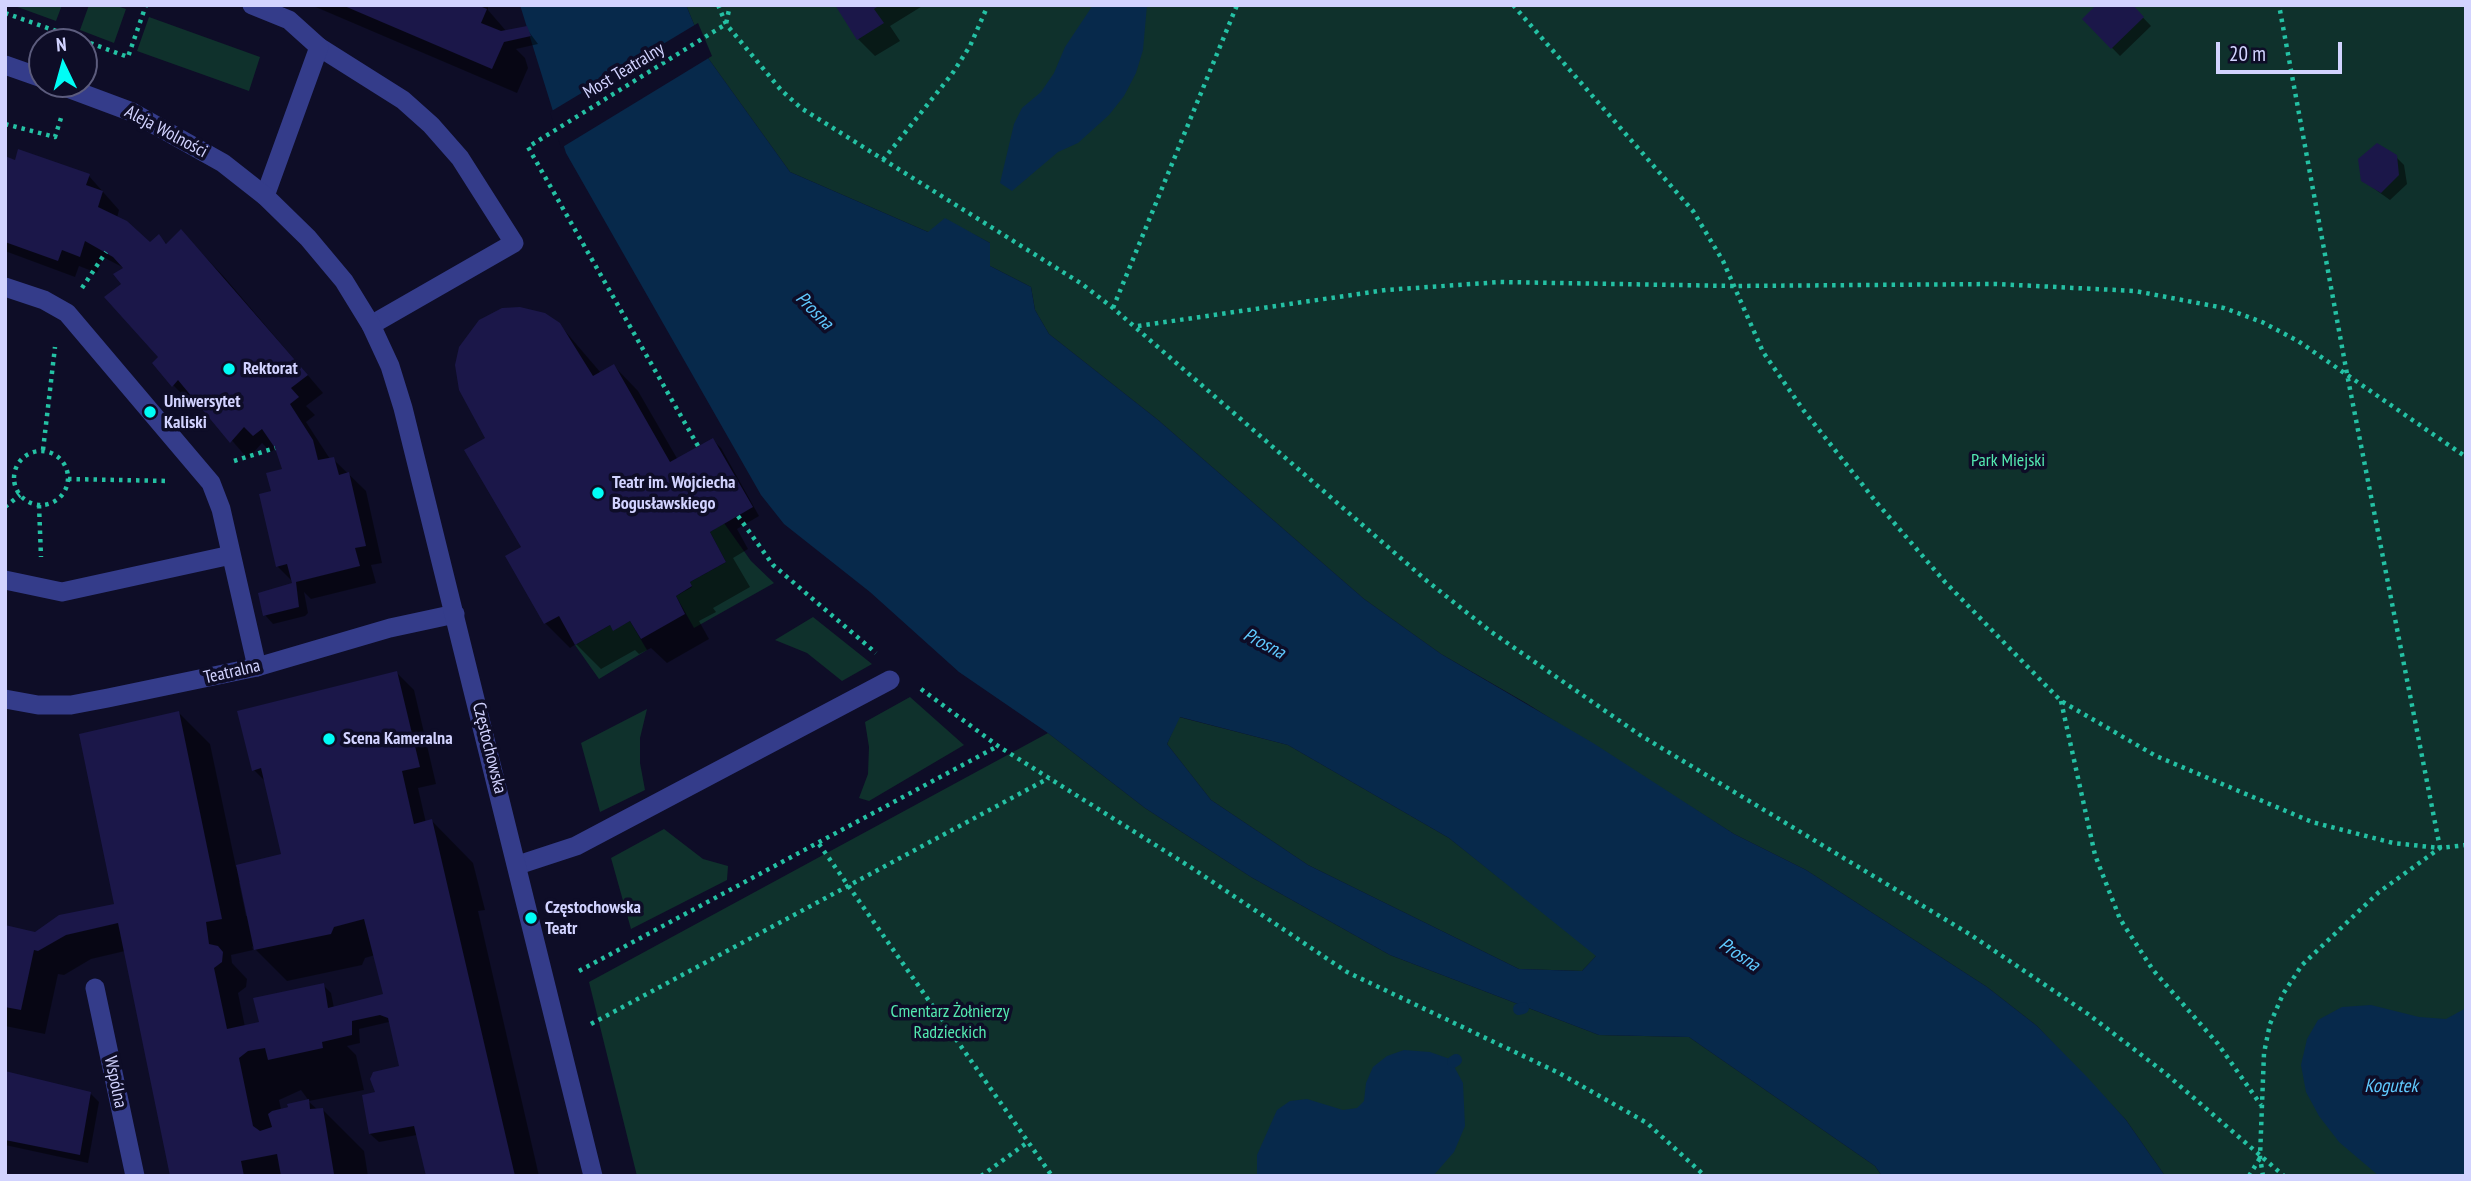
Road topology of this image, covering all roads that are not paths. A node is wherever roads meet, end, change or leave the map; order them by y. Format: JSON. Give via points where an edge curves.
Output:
{"nodes":[{"id":1,"x":252,"y":5,"type":"edge"},
{"id":2,"x":319,"y":47,"type":"junction"},
{"id":3,"x":5,"y":65,"type":"edge"},
{"id":4,"x":28,"y":73,"type":"edge"},
{"id":5,"x":94,"y":98,"type":"edge"},
{"id":6,"x":265,"y":196,"type":"junction"},
{"id":7,"x":5,"y":287,"type":"edge"},
{"id":8,"x":371,"y":326,"type":"junction"},
{"id":9,"x":231,"y":555,"type":"junction"},
{"id":10,"x":5,"y":580,"type":"edge"},
{"id":11,"x":455,"y":614,"type":"junction"},
{"id":12,"x":257,"y":667,"type":"junction"},
{"id":13,"x":890,"y":680,"type":"dead end"},
{"id":14,"x":5,"y":699,"type":"edge"},
{"id":15,"x":519,"y":865,"type":"junction"},
{"id":16,"x":95,"y":988,"type":"dead end"},
{"id":17,"x":135,"y":1176,"type":"edge"},
{"id":18,"x":593,"y":1176,"type":"edge"}],
"edges":[{"from":1,"to":2,"type":"street","via":[[289,20]]},
{"from":2,"to":6,"type":"street"},
{"from":2,"to":8,"type":"street","via":[[403,100],[430,125],[460,158],[514,243]]},
{"from":3,"to":4,"type":"street"},
{"from":5,"to":6,"type":"street","name":"Aleja Wolności","via":[[178,135]]},
{"from":6,"to":8,"type":"street","name":"Aleja Wolności","via":[[344,281]]},
{"from":7,"to":9,"type":"street","via":[[67,313],[186,450],[211,483]]},
{"from":8,"to":11,"type":"street","name":"Częstochowska","via":[[403,408]]},
{"from":9,"to":10,"type":"street","via":[[62,592]]},
{"from":9,"to":12,"type":"street"},
{"from":11,"to":12,"type":"street","name":"Teatralna"},
{"from":11,"to":15,"type":"street","name":"Częstochowska"},
{"from":12,"to":14,"type":"street","name":"Teatralna","via":[[71,705]]},
{"from":13,"to":15,"type":"street","via":[[576,846]]},
{"from":15,"to":18,"type":"street","name":"Częstochowska"},
{"from":16,"to":17,"type":"street","name":"Wspólna"}]}
